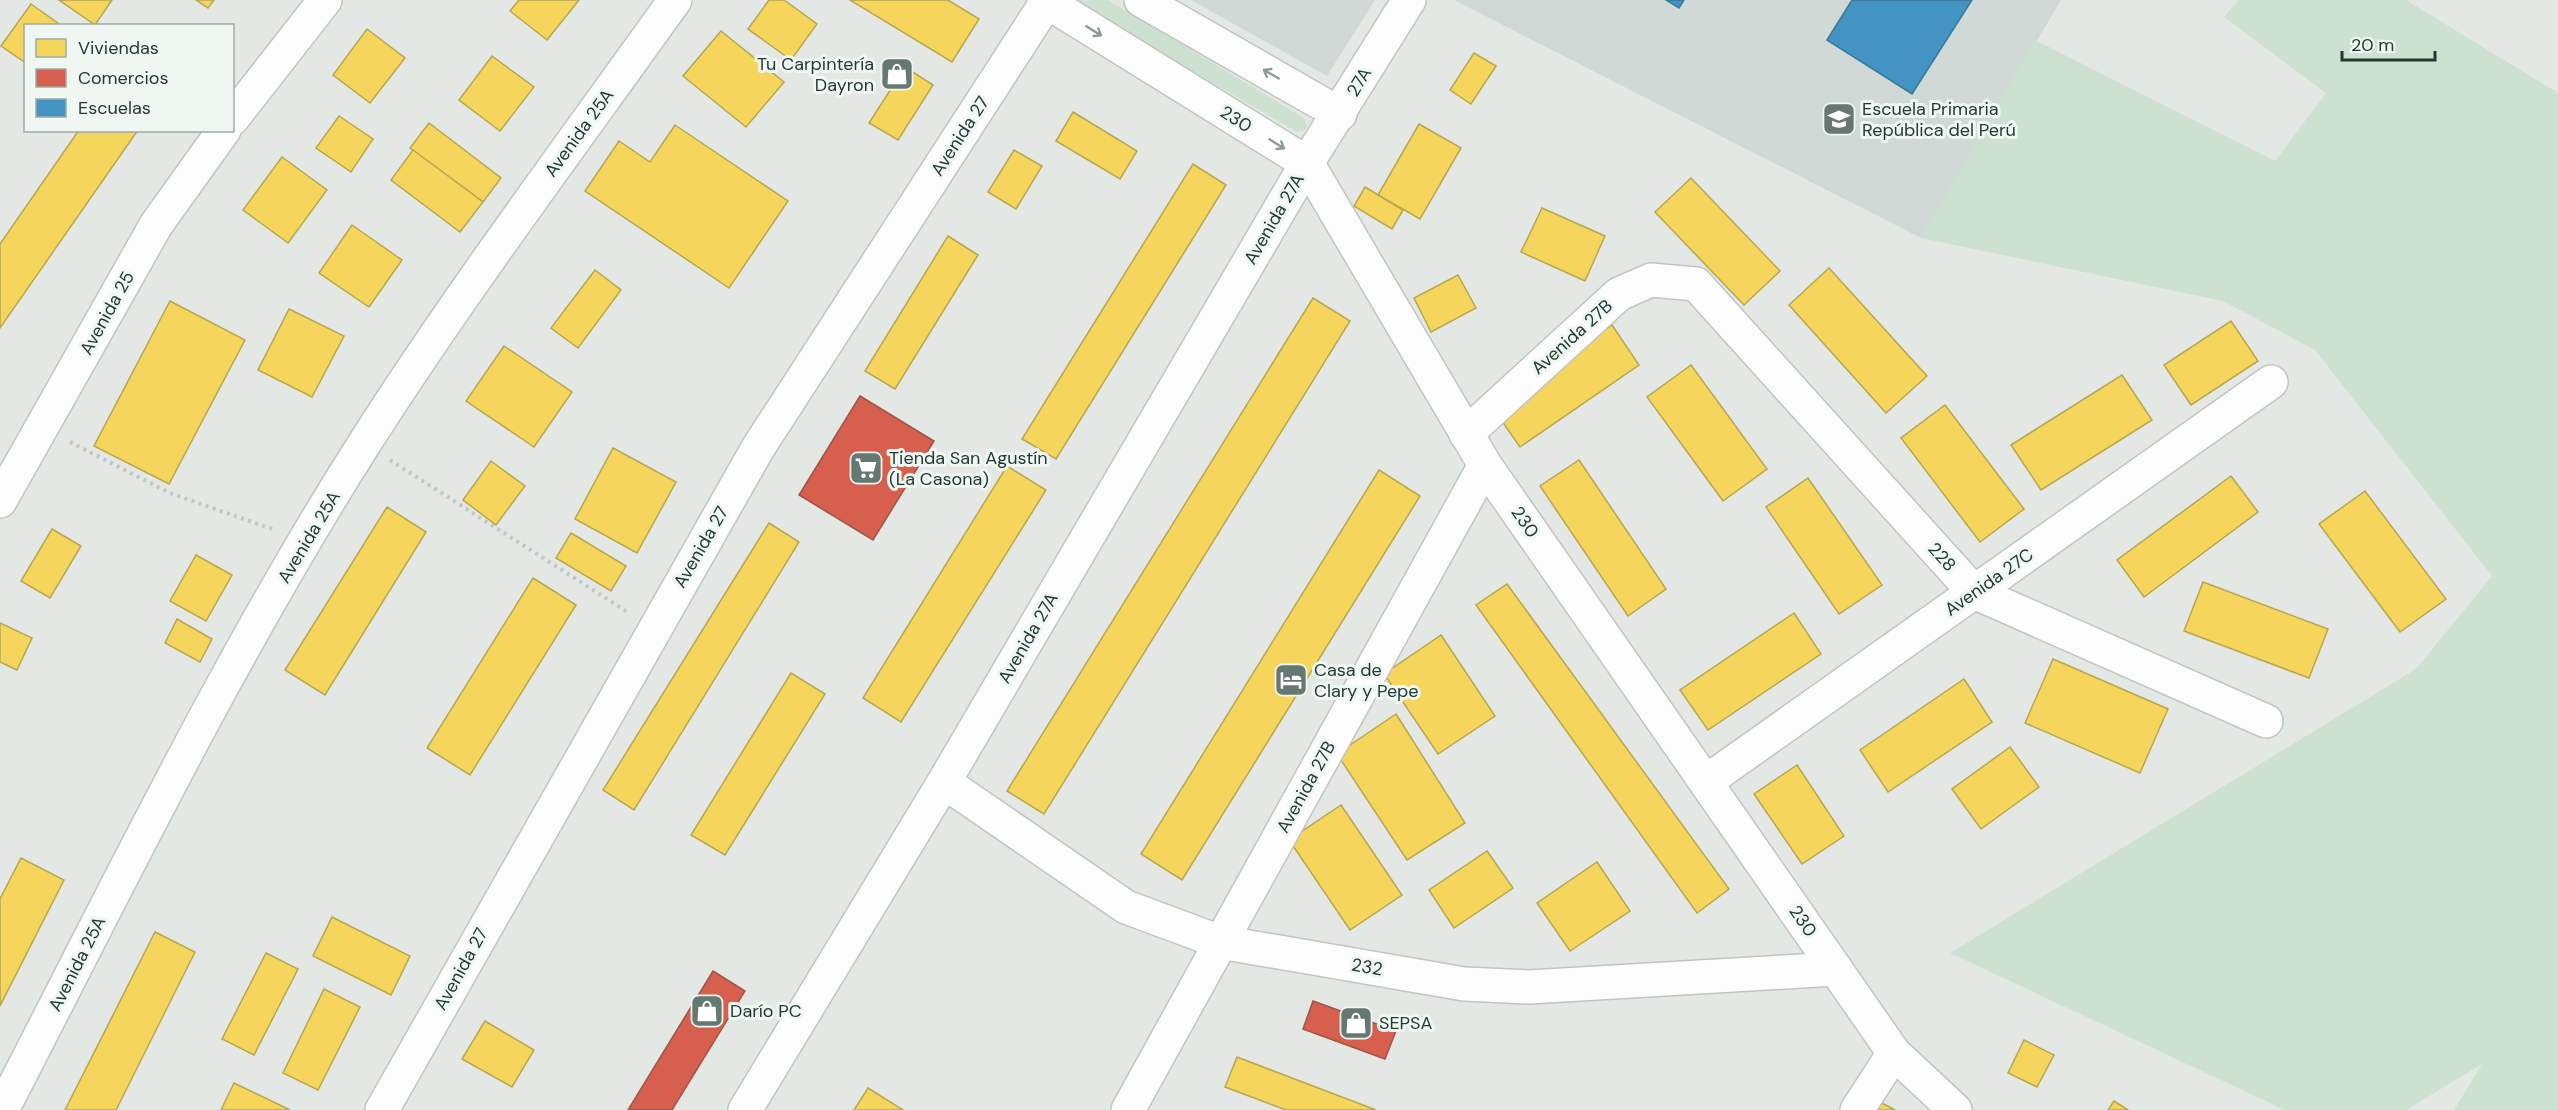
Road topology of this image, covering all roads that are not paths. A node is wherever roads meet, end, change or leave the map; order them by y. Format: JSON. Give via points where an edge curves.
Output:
{"nodes":[{"id":1,"x":325,"y":0,"type":"edge"},
{"id":2,"x":675,"y":0,"type":"edge"},
{"id":3,"x":1141,"y":0,"type":"edge"},
{"id":4,"x":1409,"y":0,"type":"edge"},
{"id":5,"x":1046,"y":1,"type":"edge"},
{"id":6,"x":1340,"y":114,"type":"junction"},
{"id":7,"x":234,"y":116,"type":"edge"},
{"id":8,"x":223,"y":132,"type":"edge"},
{"id":9,"x":1307,"y":163,"type":"junction"},
{"id":10,"x":1696,"y":284,"type":"joint"},
{"id":11,"x":2271,"y":382,"type":"dead end"},
{"id":12,"x":1466,"y":434,"type":"junction"},
{"id":13,"x":1485,"y":465,"type":"junction"},
{"id":14,"x":0,"y":501,"type":"edge"},
{"id":15,"x":1974,"y":592,"type":"junction"},
{"id":16,"x":2266,"y":721,"type":"dead end"},
{"id":17,"x":944,"y":782,"type":"junction"},
{"id":18,"x":1707,"y":782,"type":"junction"},
{"id":19,"x":1220,"y":942,"type":"junction"},
{"id":20,"x":1836,"y":969,"type":"junction"},
{"id":21,"x":1894,"y":1053,"type":"junction"},
{"id":22,"x":1140,"y":1106,"type":"edge"},
{"id":23,"x":2,"y":1110,"type":"edge"},
{"id":24,"x":382,"y":1110,"type":"edge"},
{"id":25,"x":745,"y":1110,"type":"edge"},
{"id":26,"x":1857,"y":1110,"type":"edge"},
{"id":27,"x":1955,"y":1110,"type":"edge"}],
"edges":[{"from":1,"to":7,"type":"street"},
{"from":2,"to":23,"type":"street","name":"Avenida 25A","via":[[471,284],[364,444],[215,696]]},
{"from":6,"to":3,"type":"street","one_way":true},
{"from":4,"to":6,"type":"street","name":"27A"},
{"from":5,"to":9,"type":"street","name":"230","one_way":true},
{"from":5,"to":24,"type":"street","name":"Avenida 27","via":[[758,448]]},
{"from":6,"to":9,"type":"street","name":"27A"},
{"from":8,"to":14,"type":"street","name":"Avenida 25","via":[[156,225]]},
{"from":9,"to":12,"type":"street","name":"230"},
{"from":9,"to":17,"type":"street","name":"Avenida 27A"},
{"from":10,"to":12,"type":"street","name":"Avenida 27B","via":[[1651,280],[1619,294]]},
{"from":10,"to":15,"type":"street","name":"228"},
{"from":11,"to":15,"type":"street","name":"Avenida 27C"},
{"from":12,"to":13,"type":"street","name":"230"},
{"from":13,"to":18,"type":"street","name":"230"},
{"from":13,"to":19,"type":"street","name":"Avenida 27B"},
{"from":15,"to":16,"type":"street","name":"228"},
{"from":15,"to":18,"type":"street","name":"Avenida 27C"},
{"from":17,"to":19,"type":"street","name":"232","via":[[1126,907]]},
{"from":17,"to":25,"type":"street","name":"Avenida 27A"},
{"from":18,"to":20,"type":"street","name":"230"},
{"from":19,"to":20,"type":"street","name":"232","via":[[1464,984],[1529,987]]},
{"from":19,"to":22,"type":"street","name":"Avenida 27B"},
{"from":20,"to":21,"type":"street","name":"230"},
{"from":21,"to":26,"type":"street"},
{"from":21,"to":27,"type":"street","name":"230"}]}
